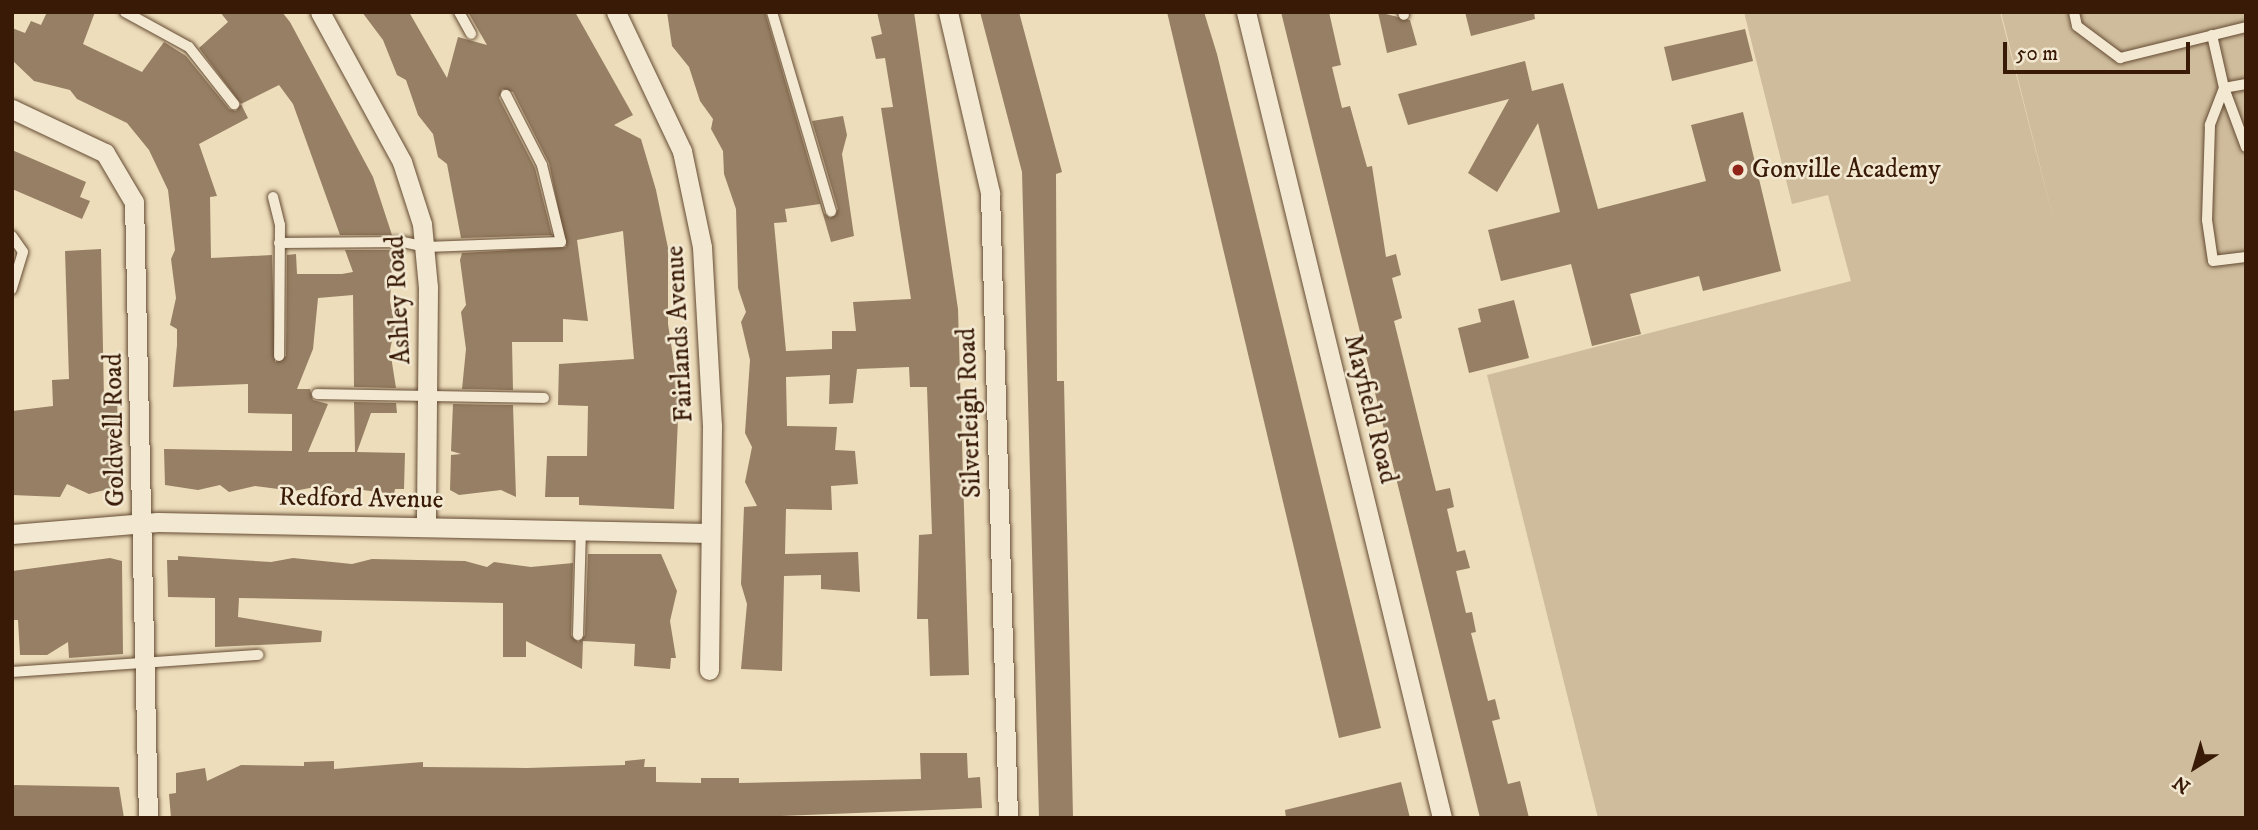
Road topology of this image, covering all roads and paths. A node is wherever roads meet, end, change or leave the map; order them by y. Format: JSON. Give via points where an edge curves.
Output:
{"nodes":[{"id":1,"x":125,"y":12,"type":"edge"},
{"id":2,"x":320,"y":12,"type":"edge"},
{"id":3,"x":459,"y":12,"type":"edge"},
{"id":4,"x":616,"y":12,"type":"edge"},
{"id":5,"x":772,"y":12,"type":"edge"},
{"id":6,"x":948,"y":12,"type":"edge"},
{"id":7,"x":1246,"y":12,"type":"edge"},
{"id":8,"x":2074,"y":12,"type":"edge"},
{"id":9,"x":2246,"y":27,"type":"edge"},
{"id":10,"x":471,"y":34,"type":"dead end"},
{"id":11,"x":2212,"y":35,"type":"junction"},
{"id":12,"x":2246,"y":84,"type":"edge"},
{"id":13,"x":2224,"y":88,"type":"junction"},
{"id":14,"x":506,"y":95,"type":"dead end"},
{"id":15,"x":234,"y":104,"type":"dead end"},
{"id":16,"x":12,"y":109,"type":"edge"},
{"id":17,"x":2246,"y":147,"type":"edge"},
{"id":18,"x":273,"y":197,"type":"dead end"},
{"id":19,"x":831,"y":211,"type":"dead end"},
{"id":20,"x":12,"y":236,"type":"edge"},
{"id":21,"x":279,"y":243,"type":"junction"},
{"id":22,"x":426,"y":247,"type":"junction"},
{"id":23,"x":2246,"y":257,"type":"edge"},
{"id":24,"x":12,"y":289,"type":"edge"},
{"id":25,"x":279,"y":356,"type":"dead end"},
{"id":26,"x":317,"y":394,"type":"dead end"},
{"id":27,"x":429,"y":397,"type":"junction"},
{"id":28,"x":544,"y":398,"type":"dead end"},
{"id":29,"x":144,"y":522,"type":"junction"},
{"id":30,"x":426,"y":526,"type":"junction"},
{"id":31,"x":581,"y":530,"type":"junction"},
{"id":32,"x":710,"y":533,"type":"junction"},
{"id":33,"x":12,"y":534,"type":"edge"},
{"id":34,"x":578,"y":635,"type":"dead end"},
{"id":35,"x":258,"y":655,"type":"dead end"},
{"id":36,"x":145,"y":659,"type":"junction"},
{"id":37,"x":709,"y":670,"type":"dead end"},
{"id":38,"x":13,"y":671,"type":"edge"},
{"id":39,"x":148,"y":818,"type":"edge"},
{"id":40,"x":1008,"y":818,"type":"edge"},
{"id":41,"x":1442,"y":818,"type":"edge"}],
"edges":[{"from":1,"to":15,"type":"lane","via":[[189,47]]},
{"from":2,"to":22,"type":"street","name":"Ashley Road","via":[[402,162]]},
{"from":3,"to":10,"type":"lane"},
{"from":4,"to":32,"type":"street","name":"Fairlands Avenue","via":[[664,105],[694,195],[710,365]]},
{"from":5,"to":19,"type":"lane"},
{"from":6,"to":40,"type":"street","name":"Silverleigh Road","via":[[990,193]]},
{"from":7,"to":41,"type":"street","name":"Mayfield Road"},
{"from":8,"to":11,"type":"lane","via":[[2077,26],[2120,58]]},
{"from":9,"to":11,"type":"lane"},
{"from":11,"to":13,"type":"lane"},
{"from":12,"to":13,"type":"lane"},
{"from":13,"to":17,"type":"lane"},
{"from":13,"to":23,"type":"lane","via":[[2210,125],[2207,220],[2213,261]]},
{"from":14,"to":22,"type":"lane","via":[[542,166],[561,242]]},
{"from":16,"to":29,"type":"street","name":"Goldwell Road","via":[[105,153],[134,202]]},
{"from":18,"to":21,"type":"lane"},
{"from":20,"to":24,"type":"lane","via":[[23,252]]},
{"from":21,"to":22,"type":"lane","via":[[403,242]]},
{"from":21,"to":25,"type":"lane"},
{"from":22,"to":27,"type":"street","name":"Ashley Road"},
{"from":26,"to":27,"type":"lane"},
{"from":27,"to":28,"type":"lane"},
{"from":27,"to":30,"type":"street","name":"Ashley Road"},
{"from":29,"to":30,"type":"street","name":"Redford Avenue"},
{"from":29,"to":33,"type":"street","name":"Redford Avenue"},
{"from":29,"to":36,"type":"street","name":"Goldwell Road"},
{"from":30,"to":31,"type":"street","name":"Redford Avenue"},
{"from":31,"to":32,"type":"street","name":"Redford Avenue"},
{"from":31,"to":34,"type":"lane"},
{"from":32,"to":37,"type":"street","name":"Fairlands Avenue"},
{"from":35,"to":36,"type":"lane"},
{"from":36,"to":38,"type":"lane"},
{"from":36,"to":39,"type":"street","name":"Goldwell Road"}]}
